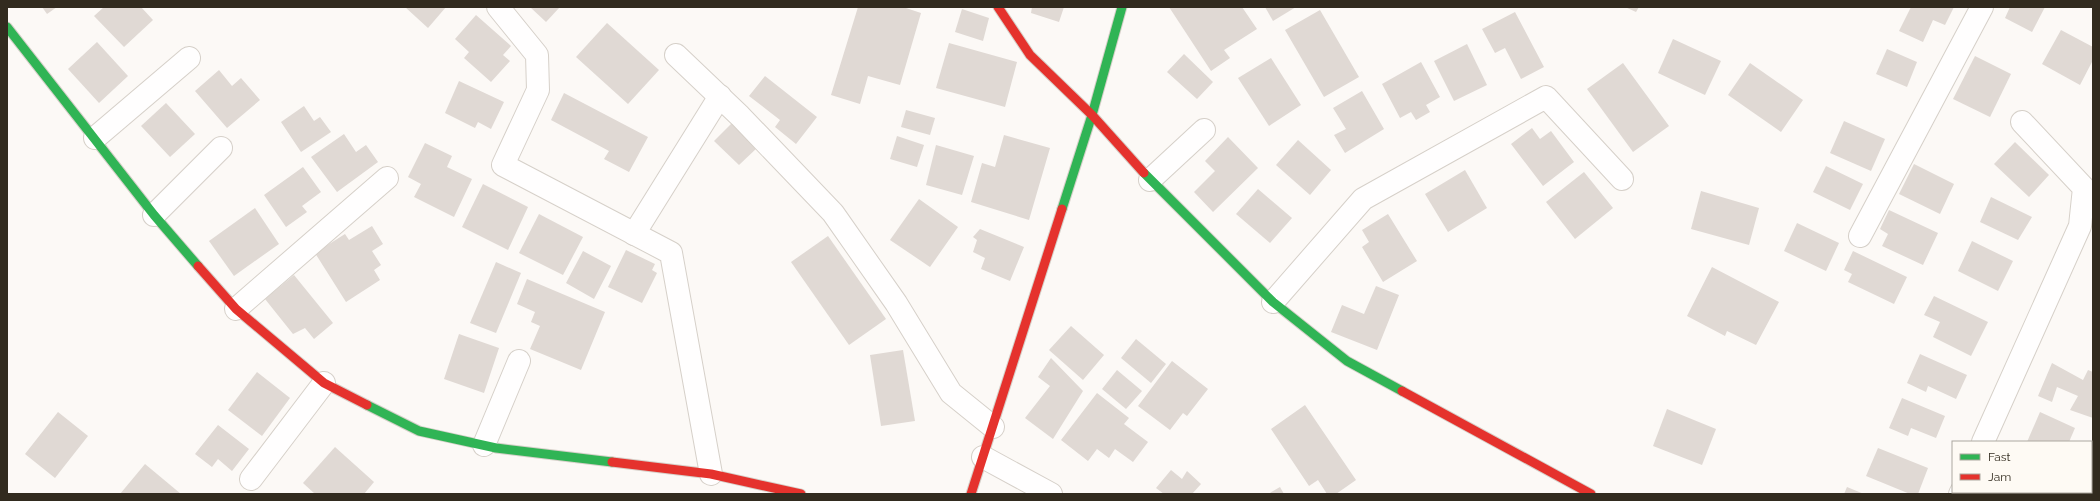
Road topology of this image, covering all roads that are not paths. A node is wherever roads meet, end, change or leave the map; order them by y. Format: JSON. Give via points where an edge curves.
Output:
{"nodes":[{"id":1,"x":498,"y":7,"type":"edge"},
{"id":2,"x":998,"y":7,"type":"edge"},
{"id":3,"x":1122,"y":7,"type":"edge"},
{"id":4,"x":1982,"y":7,"type":"edge"},
{"id":5,"x":7,"y":27,"type":"edge"},
{"id":6,"x":676,"y":55,"type":"dead end"},
{"id":7,"x":189,"y":58,"type":"dead end"},
{"id":8,"x":720,"y":96,"type":"junction"},
{"id":9,"x":1092,"y":115,"type":"junction"},
{"id":10,"x":2022,"y":122,"type":"dead end"},
{"id":11,"x":1204,"y":130,"type":"dead end"},
{"id":12,"x":95,"y":138,"type":"junction"},
{"id":13,"x":221,"y":148,"type":"dead end"},
{"id":14,"x":387,"y":178,"type":"dead end"},
{"id":15,"x":1622,"y":179,"type":"dead end"},
{"id":16,"x":1150,"y":180,"type":"junction"},
{"id":17,"x":154,"y":215,"type":"junction"},
{"id":18,"x":634,"y":234,"type":"junction"},
{"id":19,"x":1860,"y":236,"type":"dead end"},
{"id":20,"x":1273,"y":302,"type":"junction"},
{"id":21,"x":236,"y":309,"type":"junction"},
{"id":22,"x":519,"y":361,"type":"dead end"},
{"id":23,"x":324,"y":383,"type":"junction"},
{"id":24,"x":992,"y":427,"type":"junction"},
{"id":25,"x":1983,"y":441,"type":"edge"},
{"id":26,"x":484,"y":445,"type":"junction"},
{"id":27,"x":983,"y":457,"type":"junction"},
{"id":28,"x":711,"y":474,"type":"junction"},
{"id":29,"x":251,"y":479,"type":"dead end"},
{"id":30,"x":801,"y":494,"type":"edge"},
{"id":31,"x":971,"y":494,"type":"edge"},
{"id":32,"x":1051,"y":494,"type":"edge"},
{"id":33,"x":1591,"y":494,"type":"edge"}],
"edges":[{"from":1,"to":18,"type":"street","via":[[537,55],[538,90],[502,165]]},
{"from":2,"to":9,"type":"street","via":[[1030,55]]},
{"from":3,"to":9,"type":"street"},
{"from":4,"to":19,"type":"street"},
{"from":5,"to":12,"type":"street"},
{"from":6,"to":8,"type":"street"},
{"from":7,"to":12,"type":"street"},
{"from":8,"to":18,"type":"street"},
{"from":8,"to":24,"type":"street","via":[[833,213],[896,304],[951,393]]},
{"from":9,"to":16,"type":"street"},
{"from":9,"to":24,"type":"street"},
{"from":10,"to":25,"type":"street","via":[[2084,188],[2080,226]]},
{"from":11,"to":16,"type":"street"},
{"from":12,"to":17,"type":"street"},
{"from":13,"to":17,"type":"street"},
{"from":14,"to":21,"type":"street"},
{"from":15,"to":20,"type":"street","via":[[1546,97],[1363,199]]},
{"from":16,"to":20,"type":"street"},
{"from":17,"to":21,"type":"street"},
{"from":18,"to":28,"type":"street","via":[[671,254]]},
{"from":20,"to":33,"type":"street","via":[[1346,361]]},
{"from":21,"to":23,"type":"street"},
{"from":22,"to":26,"type":"street"},
{"from":23,"to":26,"type":"street","via":[[419,431]]},
{"from":23,"to":29,"type":"street"},
{"from":24,"to":27,"type":"street"},
{"from":26,"to":28,"type":"street"},
{"from":27,"to":31,"type":"street"},
{"from":27,"to":32,"type":"street"},
{"from":28,"to":30,"type":"street"}]}
